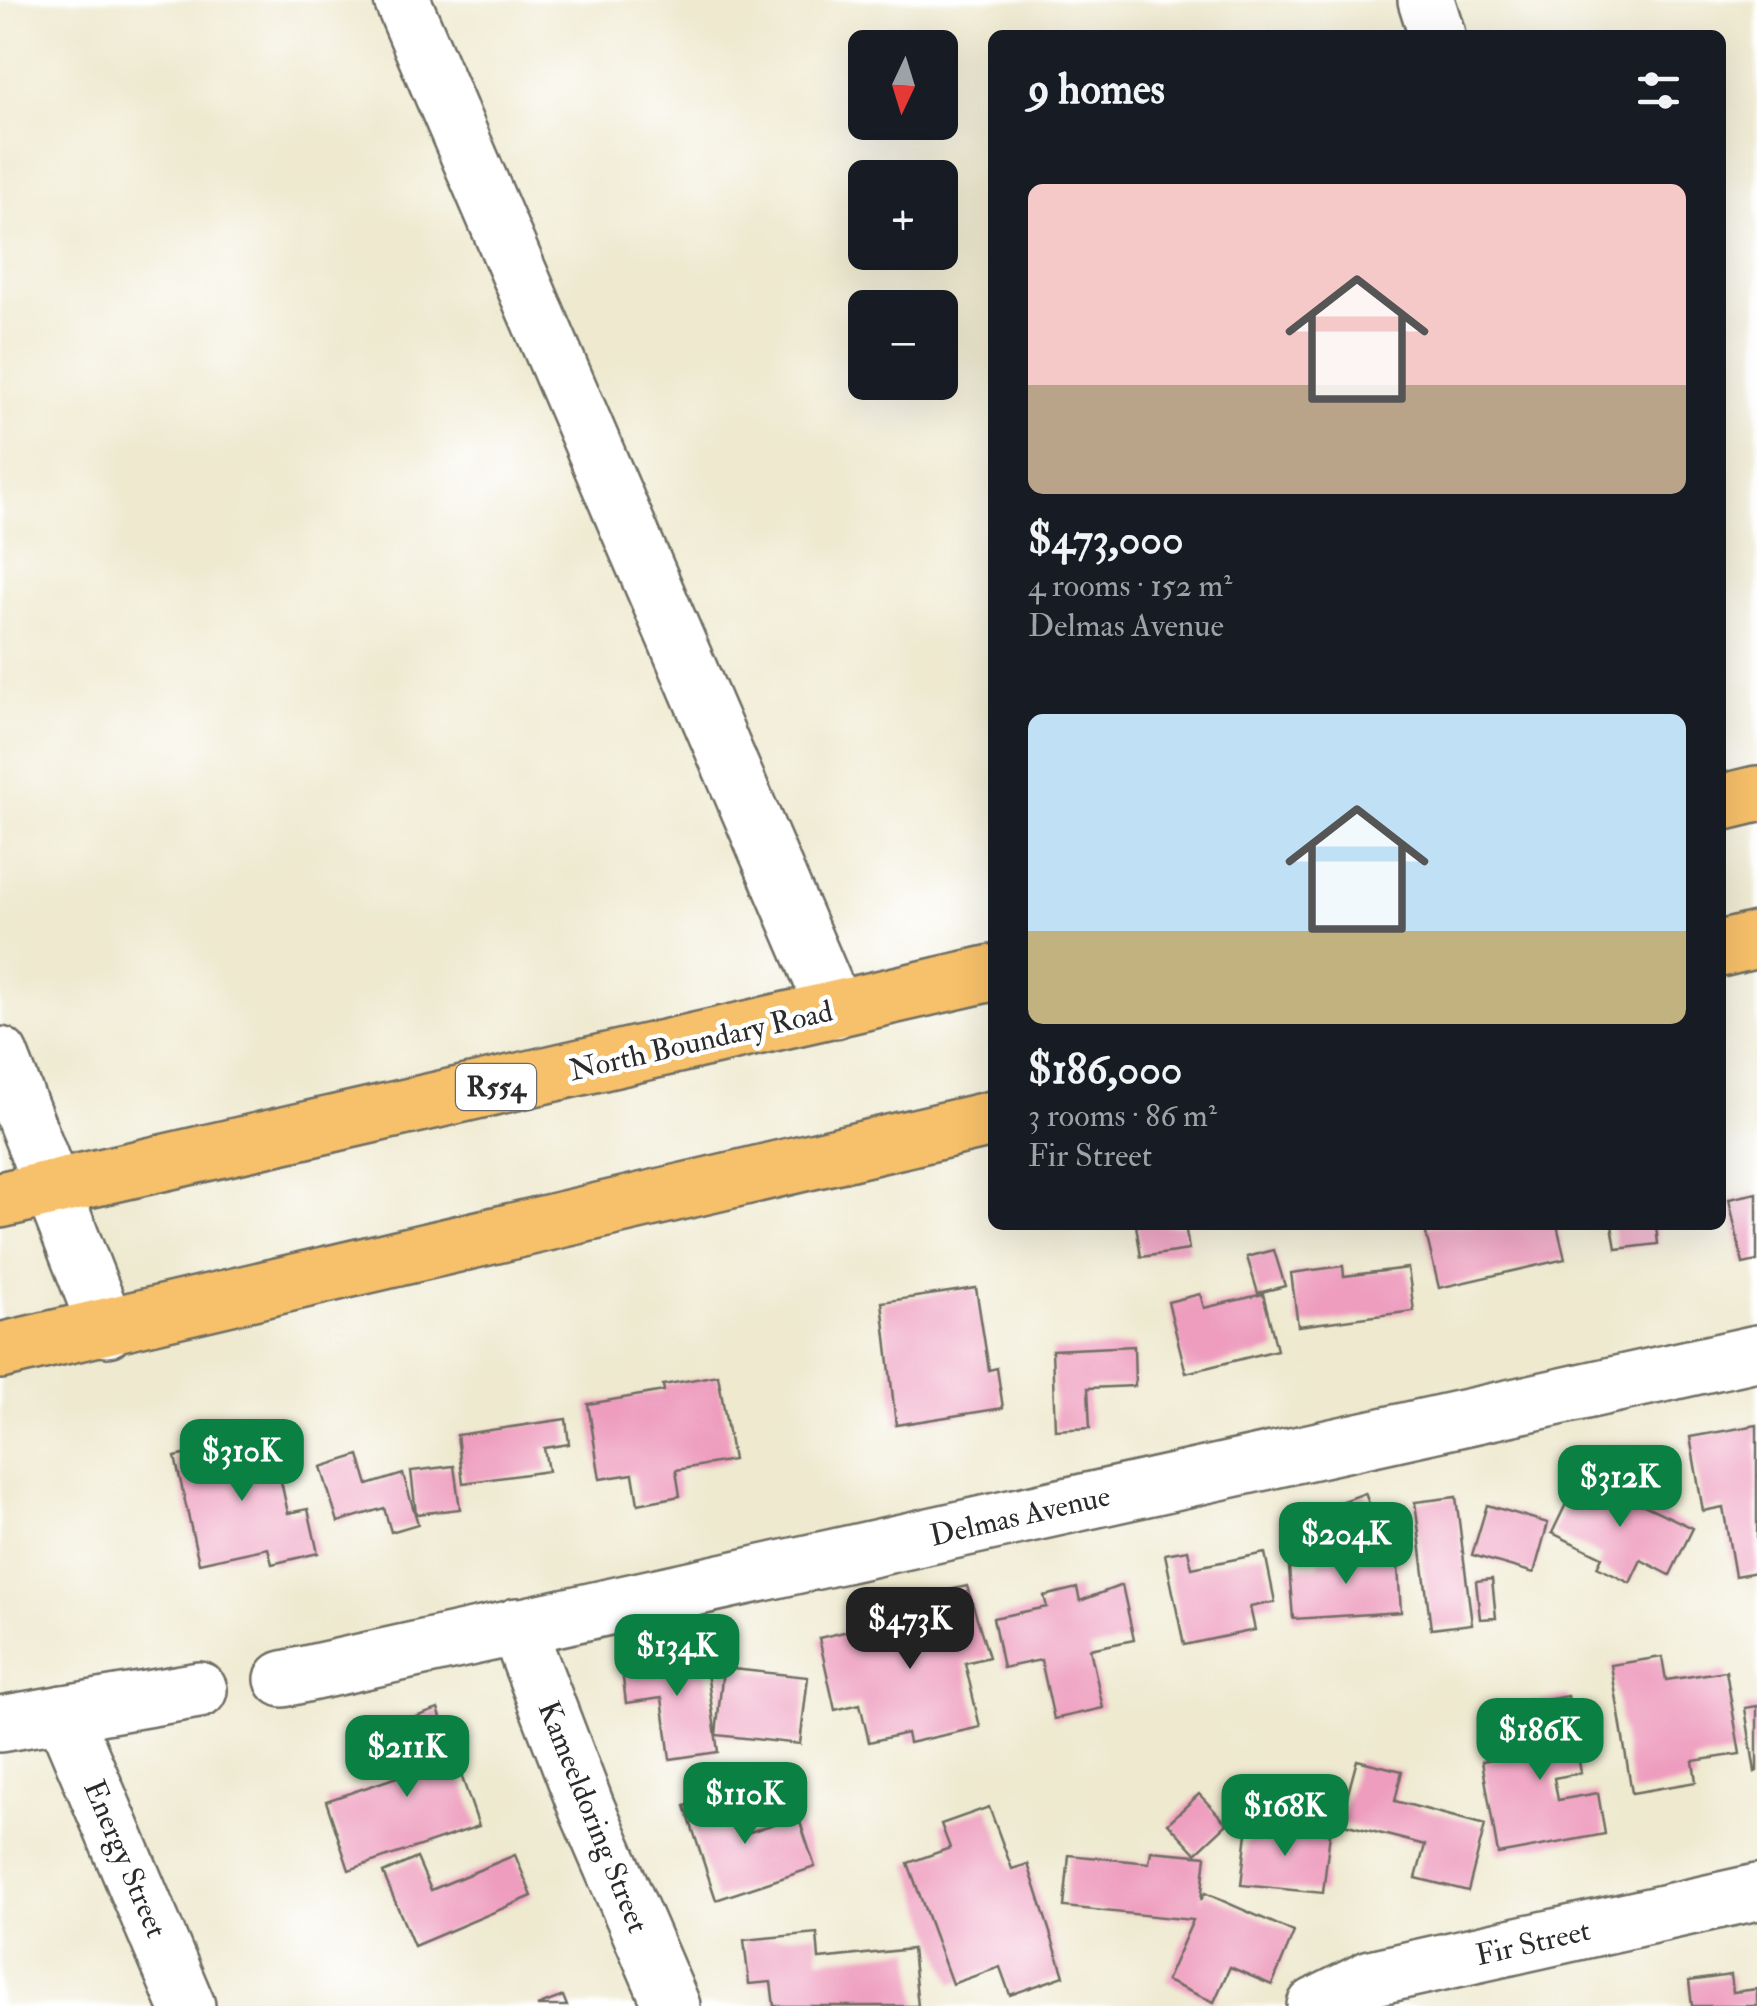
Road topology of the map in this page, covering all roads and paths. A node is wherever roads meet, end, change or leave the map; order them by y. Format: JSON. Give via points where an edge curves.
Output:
{"nodes":[{"id":1,"x":402,"y":0,"type":"edge"},
{"id":2,"x":1426,"y":0,"type":"edge"},
{"id":3,"x":1435,"y":30,"type":"edge"},
{"id":4,"x":1757,"y":794,"type":"edge"},
{"id":5,"x":1726,"y":802,"type":"edge"},
{"id":6,"x":1757,"y":940,"type":"edge"},
{"id":7,"x":1726,"y":947,"type":"edge"},
{"id":8,"x":988,"y":975,"type":"edge"},
{"id":9,"x":835,"y":1010,"type":"junction"},
{"id":10,"x":0,"y":1055,"type":"edge"},
{"id":11,"x":988,"y":1120,"type":"edge"},
{"id":12,"x":25,"y":1194,"type":"edge"},
{"id":13,"x":108,"y":1329,"type":"junction"},
{"id":14,"x":0,"y":1351,"type":"edge"},
{"id":15,"x":1757,"y":1353,"type":"edge"},
{"id":16,"x":517,"y":1626,"type":"junction"},
{"id":17,"x":282,"y":1679,"type":"dead end"},
{"id":18,"x":198,"y":1690,"type":"dead end"},
{"id":19,"x":63,"y":1713,"type":"junction"},
{"id":20,"x":0,"y":1724,"type":"edge"},
{"id":21,"x":1757,"y":1892,"type":"edge"},
{"id":22,"x":187,"y":2006,"type":"edge"},
{"id":23,"x":672,"y":2006,"type":"edge"},
{"id":24,"x":1314,"y":2006,"type":"edge"}],
"edges":[{"from":1,"to":9,"type":"street"},
{"from":2,"to":3,"type":"street"},
{"from":4,"to":5,"type":"main road"},
{"from":6,"to":7,"type":"main road"},
{"from":8,"to":9,"type":"main road","name":"North Boundary Road","number":"R554"},
{"from":9,"to":12,"type":"main road","name":"North Boundary Road","number":"R554"},
{"from":10,"to":12,"type":"street"},
{"from":11,"to":13,"type":"main road"},
{"from":12,"to":13,"type":"street"},
{"from":13,"to":14,"type":"main road"},
{"from":15,"to":16,"type":"street","name":"Delmas Avenue"},
{"from":16,"to":17,"type":"street","name":"Delmas Avenue"},
{"from":16,"to":23,"type":"street","name":"Kameeldoring Street"},
{"from":18,"to":19,"type":"street"},
{"from":19,"to":20,"type":"street"},
{"from":19,"to":22,"type":"street","name":"Energy Street"},
{"from":21,"to":24,"type":"street","name":"Fir Street","via":[[1371,1978]]}]}
